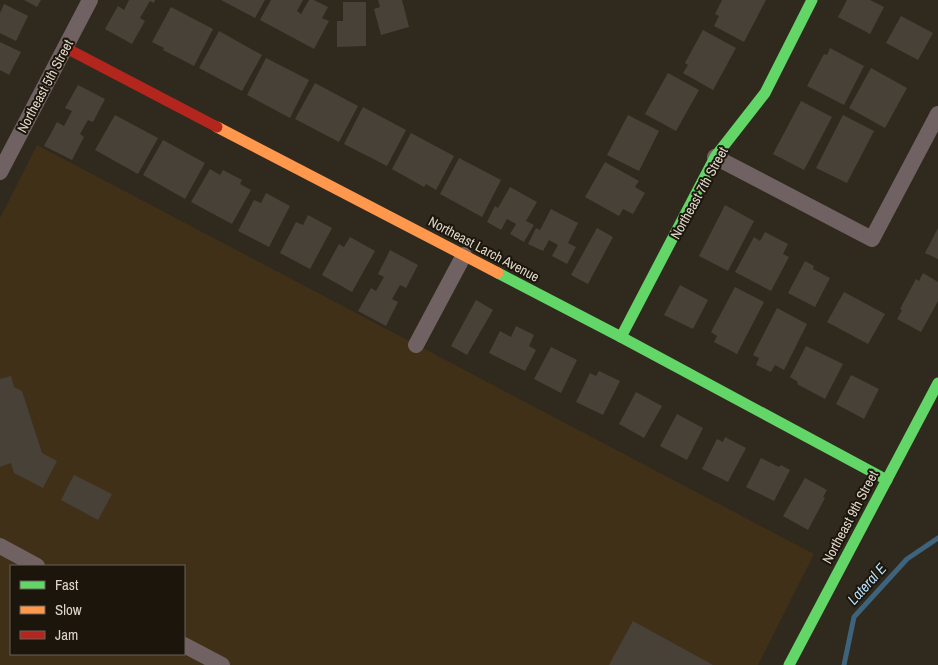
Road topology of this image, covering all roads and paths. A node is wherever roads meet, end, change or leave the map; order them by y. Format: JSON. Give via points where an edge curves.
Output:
{"nodes":[{"id":1,"x":90,"y":0,"type":"edge"},
{"id":2,"x":812,"y":0,"type":"edge"},
{"id":3,"x":66,"y":48,"type":"junction"},
{"id":4,"x":938,"y":114,"type":"edge"},
{"id":5,"x":715,"y":157,"type":"junction"},
{"id":6,"x":0,"y":172,"type":"edge"},
{"id":7,"x":464,"y":255,"type":"junction"},
{"id":8,"x":621,"y":337,"type":"junction"},
{"id":9,"x":416,"y":345,"type":"dead end"},
{"id":10,"x":938,"y":383,"type":"edge"},
{"id":11,"x":887,"y":480,"type":"junction"},
{"id":12,"x":0,"y":546,"type":"edge"},
{"id":13,"x":35,"y":565,"type":"edge"},
{"id":14,"x":185,"y":646,"type":"edge"},
{"id":15,"x":222,"y":665,"type":"edge"},
{"id":16,"x":789,"y":665,"type":"edge"}],
"edges":[{"from":1,"to":3,"type":"street","name":"Northeast 5th Street"},
{"from":2,"to":5,"type":"street","name":"Northeast 7th Street","via":[[765,93]]},
{"from":3,"to":6,"type":"street","name":"Northeast 5th Street"},
{"from":3,"to":7,"type":"street","name":"Northeast Larch Avenue"},
{"from":4,"to":5,"type":"street","via":[[872,239]]},
{"from":5,"to":8,"type":"street","name":"Northeast 7th Street"},
{"from":7,"to":8,"type":"street","name":"Northeast Larch Avenue"},
{"from":7,"to":9,"type":"street"},
{"from":8,"to":11,"type":"street","name":"Northeast Larch Avenue"},
{"from":10,"to":11,"type":"street","name":"Northeast 9th Street"},
{"from":11,"to":16,"type":"street","name":"Northeast 9th Street"},
{"from":12,"to":13,"type":"street"},
{"from":14,"to":15,"type":"street"}]}
